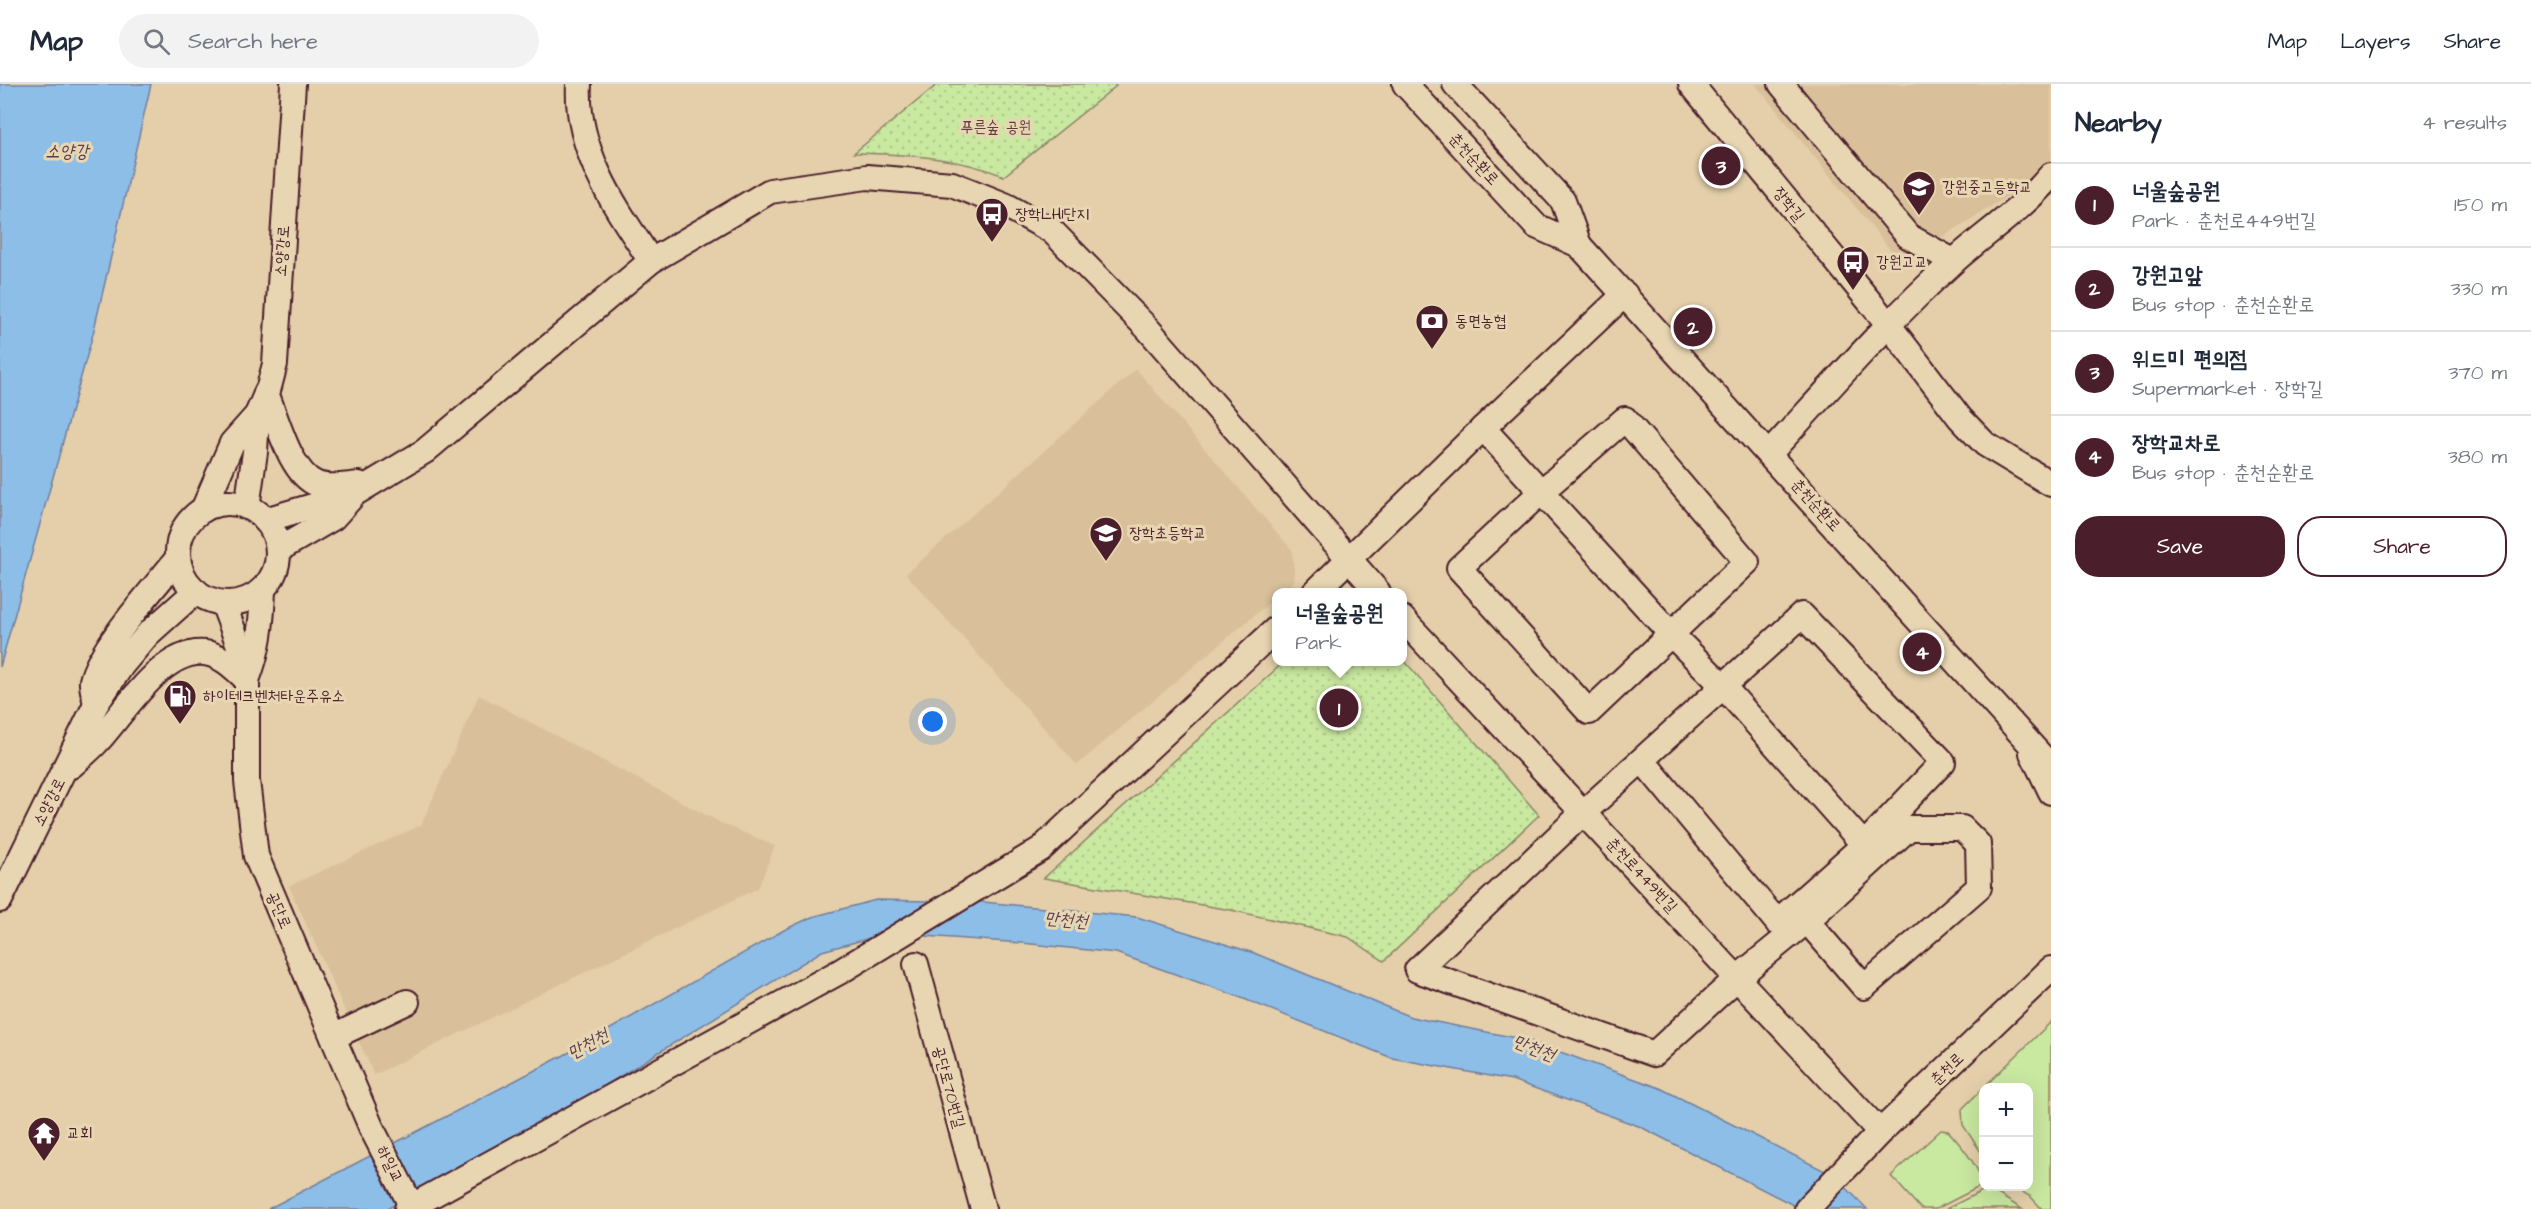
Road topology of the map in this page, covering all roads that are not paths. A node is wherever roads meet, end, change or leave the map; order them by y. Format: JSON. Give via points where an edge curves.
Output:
{"nodes":[{"id":1,"x":293,"y":84,"type":"edge"},
{"id":2,"x":579,"y":84,"type":"edge"},
{"id":3,"x":1405,"y":84,"type":"edge"},
{"id":4,"x":1455,"y":84,"type":"edge"},
{"id":5,"x":1691,"y":84,"type":"edge"},
{"id":6,"x":1781,"y":84,"type":"edge"},
{"id":7,"x":2051,"y":175,"type":"edge"},
{"id":8,"x":1579,"y":245,"type":"junction"},
{"id":9,"x":651,"y":261,"type":"junction"},
{"id":10,"x":1953,"y":261,"type":"junction"},
{"id":11,"x":1625,"y":294,"type":"junction"},
{"id":12,"x":1888,"y":324,"type":"junction"},
{"id":13,"x":262,"y":404,"type":"junction"},
{"id":14,"x":1483,"y":428,"type":"junction"},
{"id":15,"x":1769,"y":454,"type":"junction"},
{"id":16,"x":2051,"y":484,"type":"edge"},
{"id":17,"x":364,"y":488,"type":"junction"},
{"id":18,"x":1540,"y":492,"type":"junction"},
{"id":19,"x":203,"y":510,"type":"junction"},
{"id":20,"x":256,"y":513,"type":"junction"},
{"id":21,"x":278,"y":550,"type":"junction"},
{"id":22,"x":178,"y":558,"type":"junction"},
{"id":23,"x":1348,"y":561,"type":"junction"},
{"id":24,"x":1319,"y":588,"type":"edge"},
{"id":25,"x":1374,"y":588,"type":"edge"},
{"id":26,"x":263,"y":589,"type":"junction"},
{"id":27,"x":196,"y":591,"type":"junction"},
{"id":28,"x":223,"y":603,"type":"junction"},
{"id":29,"x":1407,"y":623,"type":"edge"},
{"id":30,"x":1272,"y":633,"type":"edge"},
{"id":31,"x":1672,"y":635,"type":"junction"},
{"id":32,"x":247,"y":680,"type":"junction"},
{"id":33,"x":1722,"y":685,"type":"junction"},
{"id":34,"x":96,"y":704,"type":"junction"},
{"id":35,"x":2026,"y":740,"type":"junction"},
{"id":36,"x":2051,"y":749,"type":"edge"},
{"id":37,"x":1643,"y":760,"type":"junction"},
{"id":38,"x":2051,"y":767,"type":"edge"},
{"id":39,"x":64,"y":772,"type":"junction"},
{"id":40,"x":2051,"y":792,"type":"edge"},
{"id":41,"x":1584,"y":812,"type":"junction"},
{"id":42,"x":1864,"y":844,"type":"junction"},
{"id":43,"x":0,"y":900,"type":"edge"},
{"id":44,"x":1807,"y":921,"type":"junction"},
{"id":45,"x":916,"y":964,"type":"dead end"},
{"id":46,"x":2051,"y":969,"type":"edge"},
{"id":47,"x":1737,"y":978,"type":"junction"},
{"id":48,"x":406,"y":1002,"type":"dead end"},
{"id":49,"x":333,"y":1037,"type":"junction"},
{"id":50,"x":371,"y":1127,"type":"joint"},
{"id":51,"x":1880,"y":1132,"type":"junction"},
{"id":52,"x":410,"y":1206,"type":"edge"},
{"id":53,"x":983,"y":1209,"type":"edge"},
{"id":54,"x":1807,"y":1209,"type":"edge"}],
"edges":[{"from":1,"to":13,"type":"street","name":"소양강로","via":[[275,364]]},
{"from":2,"to":9,"type":"street","via":[[578,107],[589,153],[616,209]]},
{"from":3,"to":8,"type":"street","name":"춘천순환로","via":[[1536,226]]},
{"from":4,"to":8,"type":"street","name":"춘천순환로","via":[[1563,201]]},
{"from":5,"to":12,"type":"street","name":"장학길"},
{"from":6,"to":10,"type":"street","via":[[1908,236]]},
{"from":7,"to":10,"type":"street","via":[[2037,192]]},
{"from":8,"to":11,"type":"street","name":"춘천순환로"},
{"from":9,"to":17,"type":"street","via":[[425,451]]},
{"from":9,"to":23,"type":"street","via":[[770,191],[867,177],[952,184],[1007,206],[1052,231],[1149,329]]},
{"from":10,"to":12,"type":"street"},
{"from":11,"to":14,"type":"street"},
{"from":11,"to":15,"type":"street","name":"춘천순환로"},
{"from":12,"to":15,"type":"street"},
{"from":12,"to":16,"type":"street","name":"장학길","via":[[1960,418],[1985,444]]},
{"from":13,"to":17,"type":"street","via":[[291,458],[308,478],[325,486]]},
{"from":13,"to":19,"type":"street","name":"소양강로","via":[[232,443]]},
{"from":13,"to":20,"type":"street","name":"소양강로","via":[[255,452]]},
{"from":14,"to":18,"type":"street"},
{"from":14,"to":23,"type":"street"},
{"from":15,"to":35,"type":"street","name":"춘천순환로"},
{"from":17,"to":20,"type":"street"},
{"from":17,"to":21,"type":"street","via":[[333,518]]},
{"from":18,"to":31,"type":"street"},
{"from":18,"to":31,"type":"street","via":[[1624,419],[1747,562]]},
{"from":18,"to":31,"type":"street","via":[[1459,568],[1589,712]]},
{"from":19,"to":20,"type":"street","via":[[224,504]]},
{"from":19,"to":22,"type":"street","via":[[186,526]]},
{"from":20,"to":21,"type":"street","via":[[272,529]]},
{"from":21,"to":26,"type":"street","via":[[275,571]]},
{"from":22,"to":27,"type":"street","via":[[186,579]]},
{"from":22,"to":34,"type":"street","name":"소양강로","via":[[115,636],[100,662],[92,682]]},
{"from":23,"to":24,"type":"street"},
{"from":23,"to":25,"type":"street"},
{"from":26,"to":28,"type":"street","via":[[244,600]]},
{"from":26,"to":32,"type":"street","name":"공단로","via":[[260,635]]},
{"from":27,"to":28,"type":"street"},
{"from":27,"to":34,"type":"street","name":"소양강로","via":[[148,634]]},
{"from":28,"to":32,"type":"street","name":"공단로"},
{"from":29,"to":41,"type":"street","name":"춘천로449번길"},
{"from":30,"to":52,"type":"street","via":[[1041,849],[841,971]]},
{"from":31,"to":33,"type":"street"},
{"from":32,"to":39,"type":"street","via":[[213,655],[187,654],[172,661]]},
{"from":32,"to":49,"type":"street","name":"공단로","via":[[247,782],[256,856]]},
{"from":33,"to":37,"type":"street"},
{"from":33,"to":42,"type":"street"},
{"from":33,"to":42,"type":"street","via":[[1802,615],[1943,762]]},
{"from":34,"to":39,"type":"street","name":"소양강로"},
{"from":35,"to":36,"type":"street"},
{"from":35,"to":38,"type":"street","name":"춘천순환로"},
{"from":35,"to":40,"type":"street"},
{"from":37,"to":41,"type":"street"},
{"from":37,"to":42,"type":"street","via":[[1777,922]]},
{"from":39,"to":43,"type":"street","name":"소양강로"},
{"from":41,"to":47,"type":"street","name":"춘천로449번길"},
{"from":41,"to":47,"type":"street","via":[[1417,970],[1654,1054]]},
{"from":44,"to":44,"type":"street","via":[[1909,828],[1962,828],[1978,844],[1979,887],[1863,987]]},
{"from":44,"to":47,"type":"street"},
{"from":45,"to":53,"type":"street","name":"공단로70번길"},
{"from":46,"to":51,"type":"street","name":"춘천로"},
{"from":47,"to":51,"type":"street","name":"춘천로449번길"},
{"from":48,"to":49,"type":"street"},
{"from":49,"to":50,"type":"street","name":"공단로"},
{"from":50,"to":52,"type":"street","name":"하일교"},
{"from":51,"to":54,"type":"street","name":"춘천로"}]}
